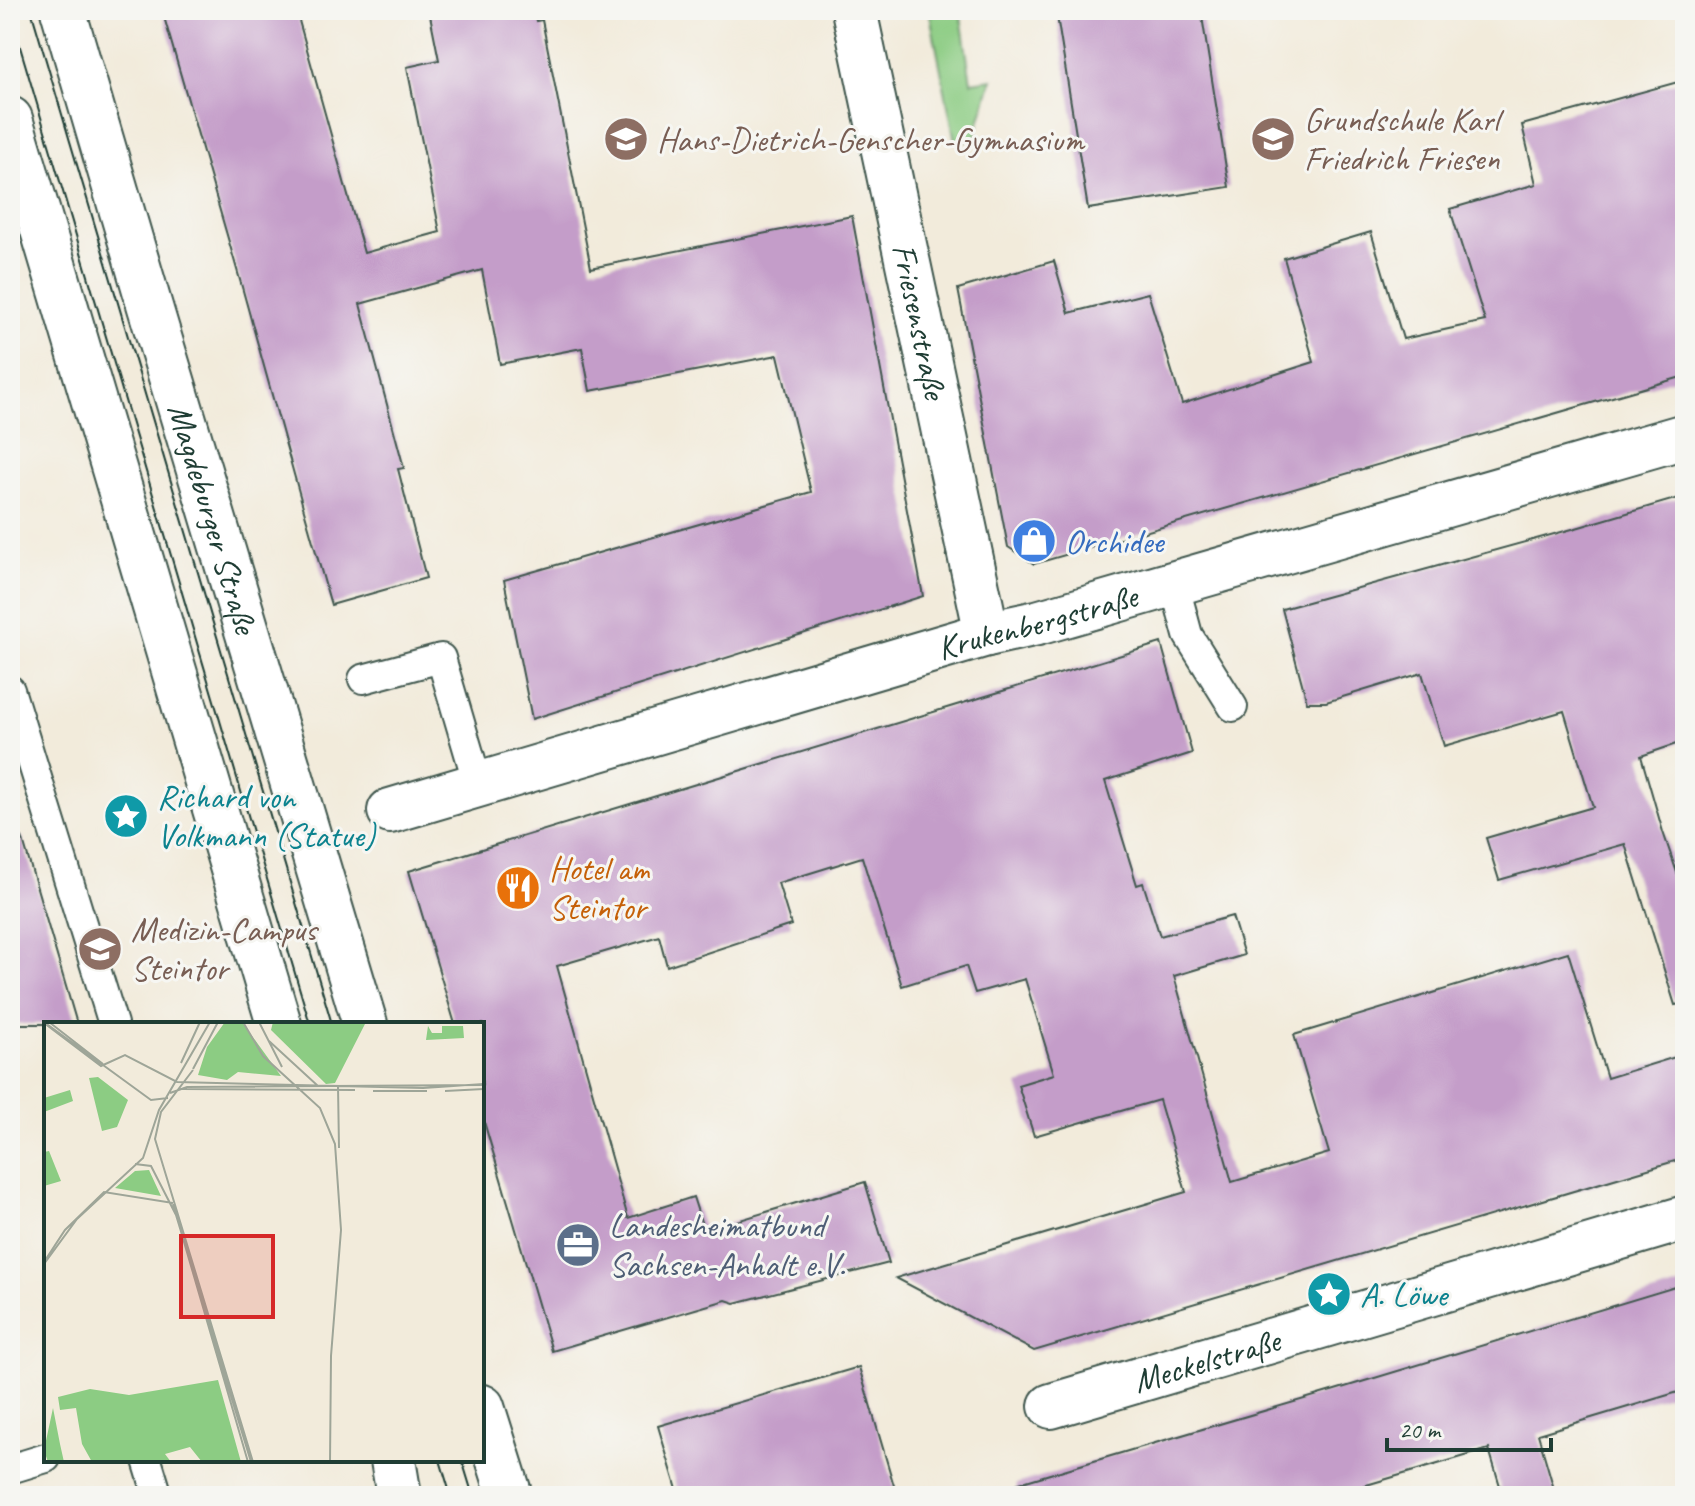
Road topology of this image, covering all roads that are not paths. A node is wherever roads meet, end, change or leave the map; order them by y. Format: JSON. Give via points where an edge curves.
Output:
{"nodes":[{"id":1,"x":63,"y":10,"type":"edge"},
{"id":2,"x":854,"y":10,"type":"edge"},
{"id":3,"x":10,"y":119,"type":"edge"},
{"id":4,"x":1685,"y":436,"type":"edge"},
{"id":5,"x":1174,"y":583,"type":"junction"},
{"id":6,"x":987,"y":634,"type":"junction"},
{"id":7,"x":363,"y":679,"type":"dead end"},
{"id":8,"x":10,"y":690,"type":"edge"},
{"id":9,"x":1233,"y":707,"type":"dead end"},
{"id":10,"x":478,"y":784,"type":"junction"},
{"id":11,"x":390,"y":811,"type":"dead end"},
{"id":12,"x":112,"y":1022,"type":"edge"},
{"id":13,"x":278,"y":1022,"type":"edge"},
{"id":14,"x":364,"y":1022,"type":"edge"},
{"id":15,"x":1685,"y":1218,"type":"edge"},
{"id":16,"x":1051,"y":1406,"type":"dead end"},
{"id":17,"x":484,"y":1413,"type":"edge"},
{"id":18,"x":44,"y":1459,"type":"edge"},
{"id":19,"x":148,"y":1462,"type":"edge"},
{"id":20,"x":393,"y":1462,"type":"edge"},
{"id":21,"x":10,"y":1469,"type":"edge"},
{"id":22,"x":158,"y":1496,"type":"edge"},
{"id":23,"x":399,"y":1496,"type":"edge"},
{"id":24,"x":510,"y":1496,"type":"edge"}],
"edges":[{"from":1,"to":14,"type":"street","name":"Magdeburger Straße"},
{"from":2,"to":6,"type":"street","name":"Friesenstraße"},
{"from":3,"to":13,"type":"street"},
{"from":4,"to":5,"type":"street","name":"Krukenbergstraße"},
{"from":5,"to":6,"type":"street","name":"Krukenbergstraße"},
{"from":5,"to":9,"type":"lane","via":[[1188,635]]},
{"from":6,"to":10,"type":"street","name":"Krukenbergstraße"},
{"from":7,"to":10,"type":"lane","via":[[441,658]]},
{"from":8,"to":12,"type":"lane"},
{"from":10,"to":11,"type":"street","name":"Krukenbergstraße"},
{"from":15,"to":16,"type":"street","name":"Meckelstraße"},
{"from":17,"to":24,"type":"street"},
{"from":18,"to":21,"type":"lane"},
{"from":19,"to":22,"type":"lane"},
{"from":20,"to":23,"type":"street"}]}
